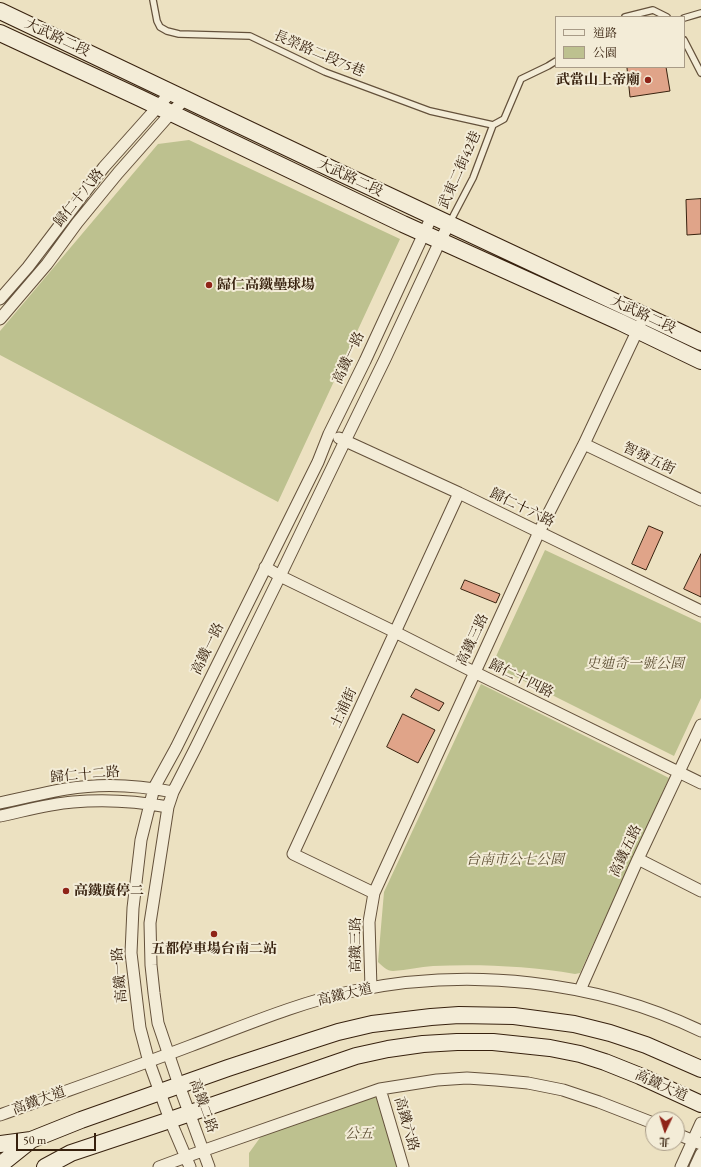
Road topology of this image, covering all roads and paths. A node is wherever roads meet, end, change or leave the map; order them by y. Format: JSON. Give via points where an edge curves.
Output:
{"nodes":[{"id":1,"x":153,"y":0,"type":"edge"},
{"id":2,"x":0,"y":11,"type":"edge"},
{"id":3,"x":701,"y":12,"type":"edge"},
{"id":4,"x":629,"y":16,"type":"edge"},
{"id":5,"x":665,"y":16,"type":"edge"},
{"id":6,"x":685,"y":18,"type":"edge"},
{"id":7,"x":0,"y":33,"type":"edge"},
{"id":8,"x":685,"y":42,"type":"edge"},
{"id":9,"x":555,"y":62,"type":"edge"},
{"id":10,"x":701,"y":73,"type":"edge"},
{"id":11,"x":171,"y":92,"type":"junction"},
{"id":12,"x":185,"y":99,"type":"junction"},
{"id":13,"x":165,"y":110,"type":"junction"},
{"id":14,"x":493,"y":125,"type":"junction"},
{"id":15,"x":432,"y":216,"type":"junction"},
{"id":16,"x":449,"y":224,"type":"junction"},
{"id":17,"x":423,"y":233,"type":"junction"},
{"id":18,"x":440,"y":241,"type":"junction"},
{"id":19,"x":0,"y":299,"type":"edge"},
{"id":20,"x":645,"y":315,"type":"junction"},
{"id":21,"x":0,"y":319,"type":"edge"},
{"id":22,"x":638,"y":331,"type":"junction"},
{"id":23,"x":701,"y":342,"type":"edge"},
{"id":24,"x":701,"y":361,"type":"edge"},
{"id":25,"x":329,"y":434,"type":"junction"},
{"id":26,"x":344,"y":441,"type":"junction"},
{"id":27,"x":584,"y":444,"type":"junction"},
{"id":28,"x":459,"y":493,"type":"junction"},
{"id":29,"x":701,"y":500,"type":"edge"},
{"id":30,"x":539,"y":532,"type":"junction"},
{"id":31,"x":265,"y":567,"type":"junction"},
{"id":32,"x":280,"y":576,"type":"junction"},
{"id":33,"x":701,"y":611,"type":"edge"},
{"id":34,"x":395,"y":632,"type":"junction"},
{"id":35,"x":474,"y":672,"type":"junction"},
{"id":36,"x":701,"y":725,"type":"edge"},
{"id":37,"x":679,"y":772,"type":"junction"},
{"id":38,"x":701,"y":783,"type":"edge"},
{"id":39,"x":154,"y":788,"type":"junction"},
{"id":40,"x":173,"y":792,"type":"junction"},
{"id":41,"x":150,"y":803,"type":"junction"},
{"id":42,"x":0,"y":804,"type":"edge"},
{"id":43,"x":168,"y":807,"type":"junction"},
{"id":44,"x":0,"y":816,"type":"edge"},
{"id":45,"x":638,"y":859,"type":"junction"},
{"id":46,"x":701,"y":891,"type":"edge"},
{"id":47,"x":374,"y":893,"type":"junction"},
{"id":48,"x":372,"y":988,"type":"junction"},
{"id":49,"x":580,"y":990,"type":"junction"},
{"id":50,"x":701,"y":1031,"type":"edge"},
{"id":51,"x":169,"y":1054,"type":"junction"},
{"id":52,"x":149,"y":1062,"type":"junction"},
{"id":53,"x":701,"y":1069,"type":"edge"},
{"id":54,"x":179,"y":1085,"type":"junction"},
{"id":55,"x":380,"y":1089,"type":"junction"},
{"id":56,"x":160,"y":1093,"type":"junction"},
{"id":57,"x":701,"y":1104,"type":"edge"},
{"id":58,"x":189,"y":1113,"type":"junction"},
{"id":59,"x":0,"y":1115,"type":"edge"},
{"id":60,"x":170,"y":1120,"type":"junction"},
{"id":61,"x":645,"y":1120,"type":"edge"},
{"id":62,"x":701,"y":1123,"type":"edge"},
{"id":63,"x":685,"y":1138,"type":"edge"},
{"id":64,"x":31,"y":1140,"type":"junction"},
{"id":65,"x":697,"y":1143,"type":"edge"},
{"id":66,"x":0,"y":1144,"type":"edge"},
{"id":67,"x":203,"y":1150,"type":"junction"},
{"id":68,"x":701,"y":1154,"type":"edge"},
{"id":69,"x":188,"y":1162,"type":"edge"},
{"id":70,"x":0,"y":1165,"type":"edge"},
{"id":71,"x":45,"y":1167,"type":"edge"},
{"id":72,"x":159,"y":1167,"type":"edge"},
{"id":73,"x":209,"y":1167,"type":"edge"},
{"id":74,"x":403,"y":1167,"type":"edge"},
{"id":75,"x":681,"y":1167,"type":"edge"},
{"id":76,"x":695,"y":1167,"type":"edge"}],
"edges":[{"from":1,"to":14,"type":"lane","name":"長榮路二段75巷","via":[[157,21],[160,27],[167,31],[180,34],[250,36],[325,72],[430,111]]},
{"from":2,"to":11,"type":"street","name":"大武路二段"},
{"from":3,"to":6,"type":"lane"},
{"from":4,"to":5,"type":"lane","via":[[653,10]]},
{"from":7,"to":13,"type":"street","name":"大武路二段"},
{"from":8,"to":10,"type":"lane"},
{"from":9,"to":14,"type":"lane","name":"武東二街42巷","via":[[521,79],[504,119]]},
{"from":11,"to":12,"type":"street","name":"大武路二段"},
{"from":11,"to":13,"type":"street","name":"歸仁十八路"},
{"from":12,"to":13,"type":"street","name":"歸仁十八路"},
{"from":12,"to":15,"type":"street","name":"大武路二段"},
{"from":13,"to":17,"type":"street","name":"大武路二段"},
{"from":13,"to":19,"type":"street","name":"歸仁十八路","via":[[104,167],[28,267]]},
{"from":13,"to":21,"type":"street","name":"歸仁十八路","via":[[47,264]]},
{"from":14,"to":16,"type":"lane","name":"武東二街42巷","via":[[473,178]]},
{"from":15,"to":16,"type":"street","name":"大武路二段"},
{"from":15,"to":17,"type":"street","name":"高鐵一路"},
{"from":16,"to":18,"type":"street"},
{"from":16,"to":20,"type":"street","name":"大武路二段"},
{"from":17,"to":18,"type":"street","name":"大武路二段"},
{"from":17,"to":25,"type":"street","name":"高鐵一路"},
{"from":18,"to":22,"type":"street","name":"大武路二段"},
{"from":18,"to":26,"type":"street"},
{"from":20,"to":22,"type":"street","name":"高鐵三路"},
{"from":20,"to":23,"type":"street","name":"大武路二段"},
{"from":22,"to":24,"type":"street","name":"大武路二段"},
{"from":22,"to":27,"type":"street","name":"高鐵三路"},
{"from":25,"to":26,"type":"street","name":"歸仁十六路"},
{"from":25,"to":31,"type":"street","name":"高鐵一路","via":[[318,462]]},
{"from":26,"to":28,"type":"street","name":"歸仁十六路"},
{"from":26,"to":32,"type":"street"},
{"from":27,"to":29,"type":"street","name":"智發五街"},
{"from":27,"to":30,"type":"street","name":"高鐵三路"},
{"from":28,"to":30,"type":"street","name":"歸仁十六路"},
{"from":28,"to":34,"type":"street","name":"土浦街"},
{"from":30,"to":33,"type":"street","name":"歸仁十六路"},
{"from":30,"to":35,"type":"street","name":"高鐵三路"},
{"from":31,"to":32,"type":"street","name":"歸仁十四路"},
{"from":31,"to":39,"type":"street","name":"高鐵一路"},
{"from":32,"to":34,"type":"street","name":"歸仁十四路"},
{"from":32,"to":40,"type":"street"},
{"from":34,"to":35,"type":"street","name":"歸仁十四路"},
{"from":34,"to":47,"type":"street","name":"土浦街","via":[[293,854]]},
{"from":35,"to":37,"type":"street","name":"歸仁十四路"},
{"from":35,"to":47,"type":"street","name":"高鐵三路"},
{"from":36,"to":37,"type":"street","name":"高鐵五路"},
{"from":37,"to":38,"type":"street","name":"歸仁十四路"},
{"from":37,"to":45,"type":"street","name":"高鐵五路"},
{"from":39,"to":40,"type":"street","name":"歸仁十二路"},
{"from":39,"to":41,"type":"street","name":"高鐵一路"},
{"from":39,"to":42,"type":"street","name":"歸仁十二路","via":[[95,786],[66,789]]},
{"from":40,"to":43,"type":"street"},
{"from":41,"to":43,"type":"street","name":"歸仁十二路"},
{"from":41,"to":44,"type":"street","name":"歸仁十二路","via":[[120,800],[71,802]]},
{"from":41,"to":52,"type":"street","name":"高鐵一路","via":[[141,840],[131,953],[140,1028]]},
{"from":43,"to":51,"type":"street","via":[[150,924],[151,965],[158,1023]]},
{"from":45,"to":46,"type":"street"},
{"from":45,"to":49,"type":"street","name":"高鐵五路"},
{"from":47,"to":48,"type":"street","name":"高鐵三路","via":[[369,922]]},
{"from":48,"to":49,"type":"street","name":"高鐵大道","via":[[442,980],[480,980],[516,981]]},
{"from":48,"to":51,"type":"street","name":"高鐵大道","via":[[292,1008]]},
{"from":49,"to":50,"type":"street","name":"高鐵大道","via":[[647,1009]]},
{"from":51,"to":52,"type":"street","name":"高鐵大道"},
{"from":51,"to":54,"type":"street","name":"高鐵二路"},
{"from":52,"to":56,"type":"street","name":"高鐵一路"},
{"from":52,"to":59,"type":"street","name":"高鐵大道"},
{"from":53,"to":54,"type":"street","via":[[646,1045],[574,1024],[514,1016],[459,1015],[372,1024],[338,1032]]},
{"from":54,"to":56,"type":"street"},
{"from":54,"to":58,"type":"street","name":"高鐵二路"},
{"from":55,"to":61,"type":"street","via":[[467,1078],[528,1083],[563,1090]]},
{"from":55,"to":67,"type":"street"},
{"from":55,"to":74,"type":"street","name":"高鐵六路"},
{"from":56,"to":60,"type":"street","name":"高鐵一路"},
{"from":56,"to":64,"type":"street"},
{"from":57,"to":58,"type":"street","name":"高鐵大道","via":[[640,1076],[580,1054],[514,1043],[456,1042],[388,1049],[356,1056]]},
{"from":58,"to":60,"type":"street","name":"高鐵大道"},
{"from":58,"to":67,"type":"street","name":"高鐵二路"},
{"from":60,"to":69,"type":"street"},
{"from":60,"to":71,"type":"street","name":"高鐵大道","via":[[71,1153]]},
{"from":62,"to":65,"type":"street"},
{"from":63,"to":65,"type":"street"},
{"from":64,"to":66,"type":"street"},
{"from":64,"to":70,"type":"street"},
{"from":65,"to":75,"type":"street"},
{"from":67,"to":69,"type":"street"},
{"from":67,"to":73,"type":"street","name":"高鐵二路"},
{"from":68,"to":76,"type":"street"},
{"from":69,"to":72,"type":"street"}]}
